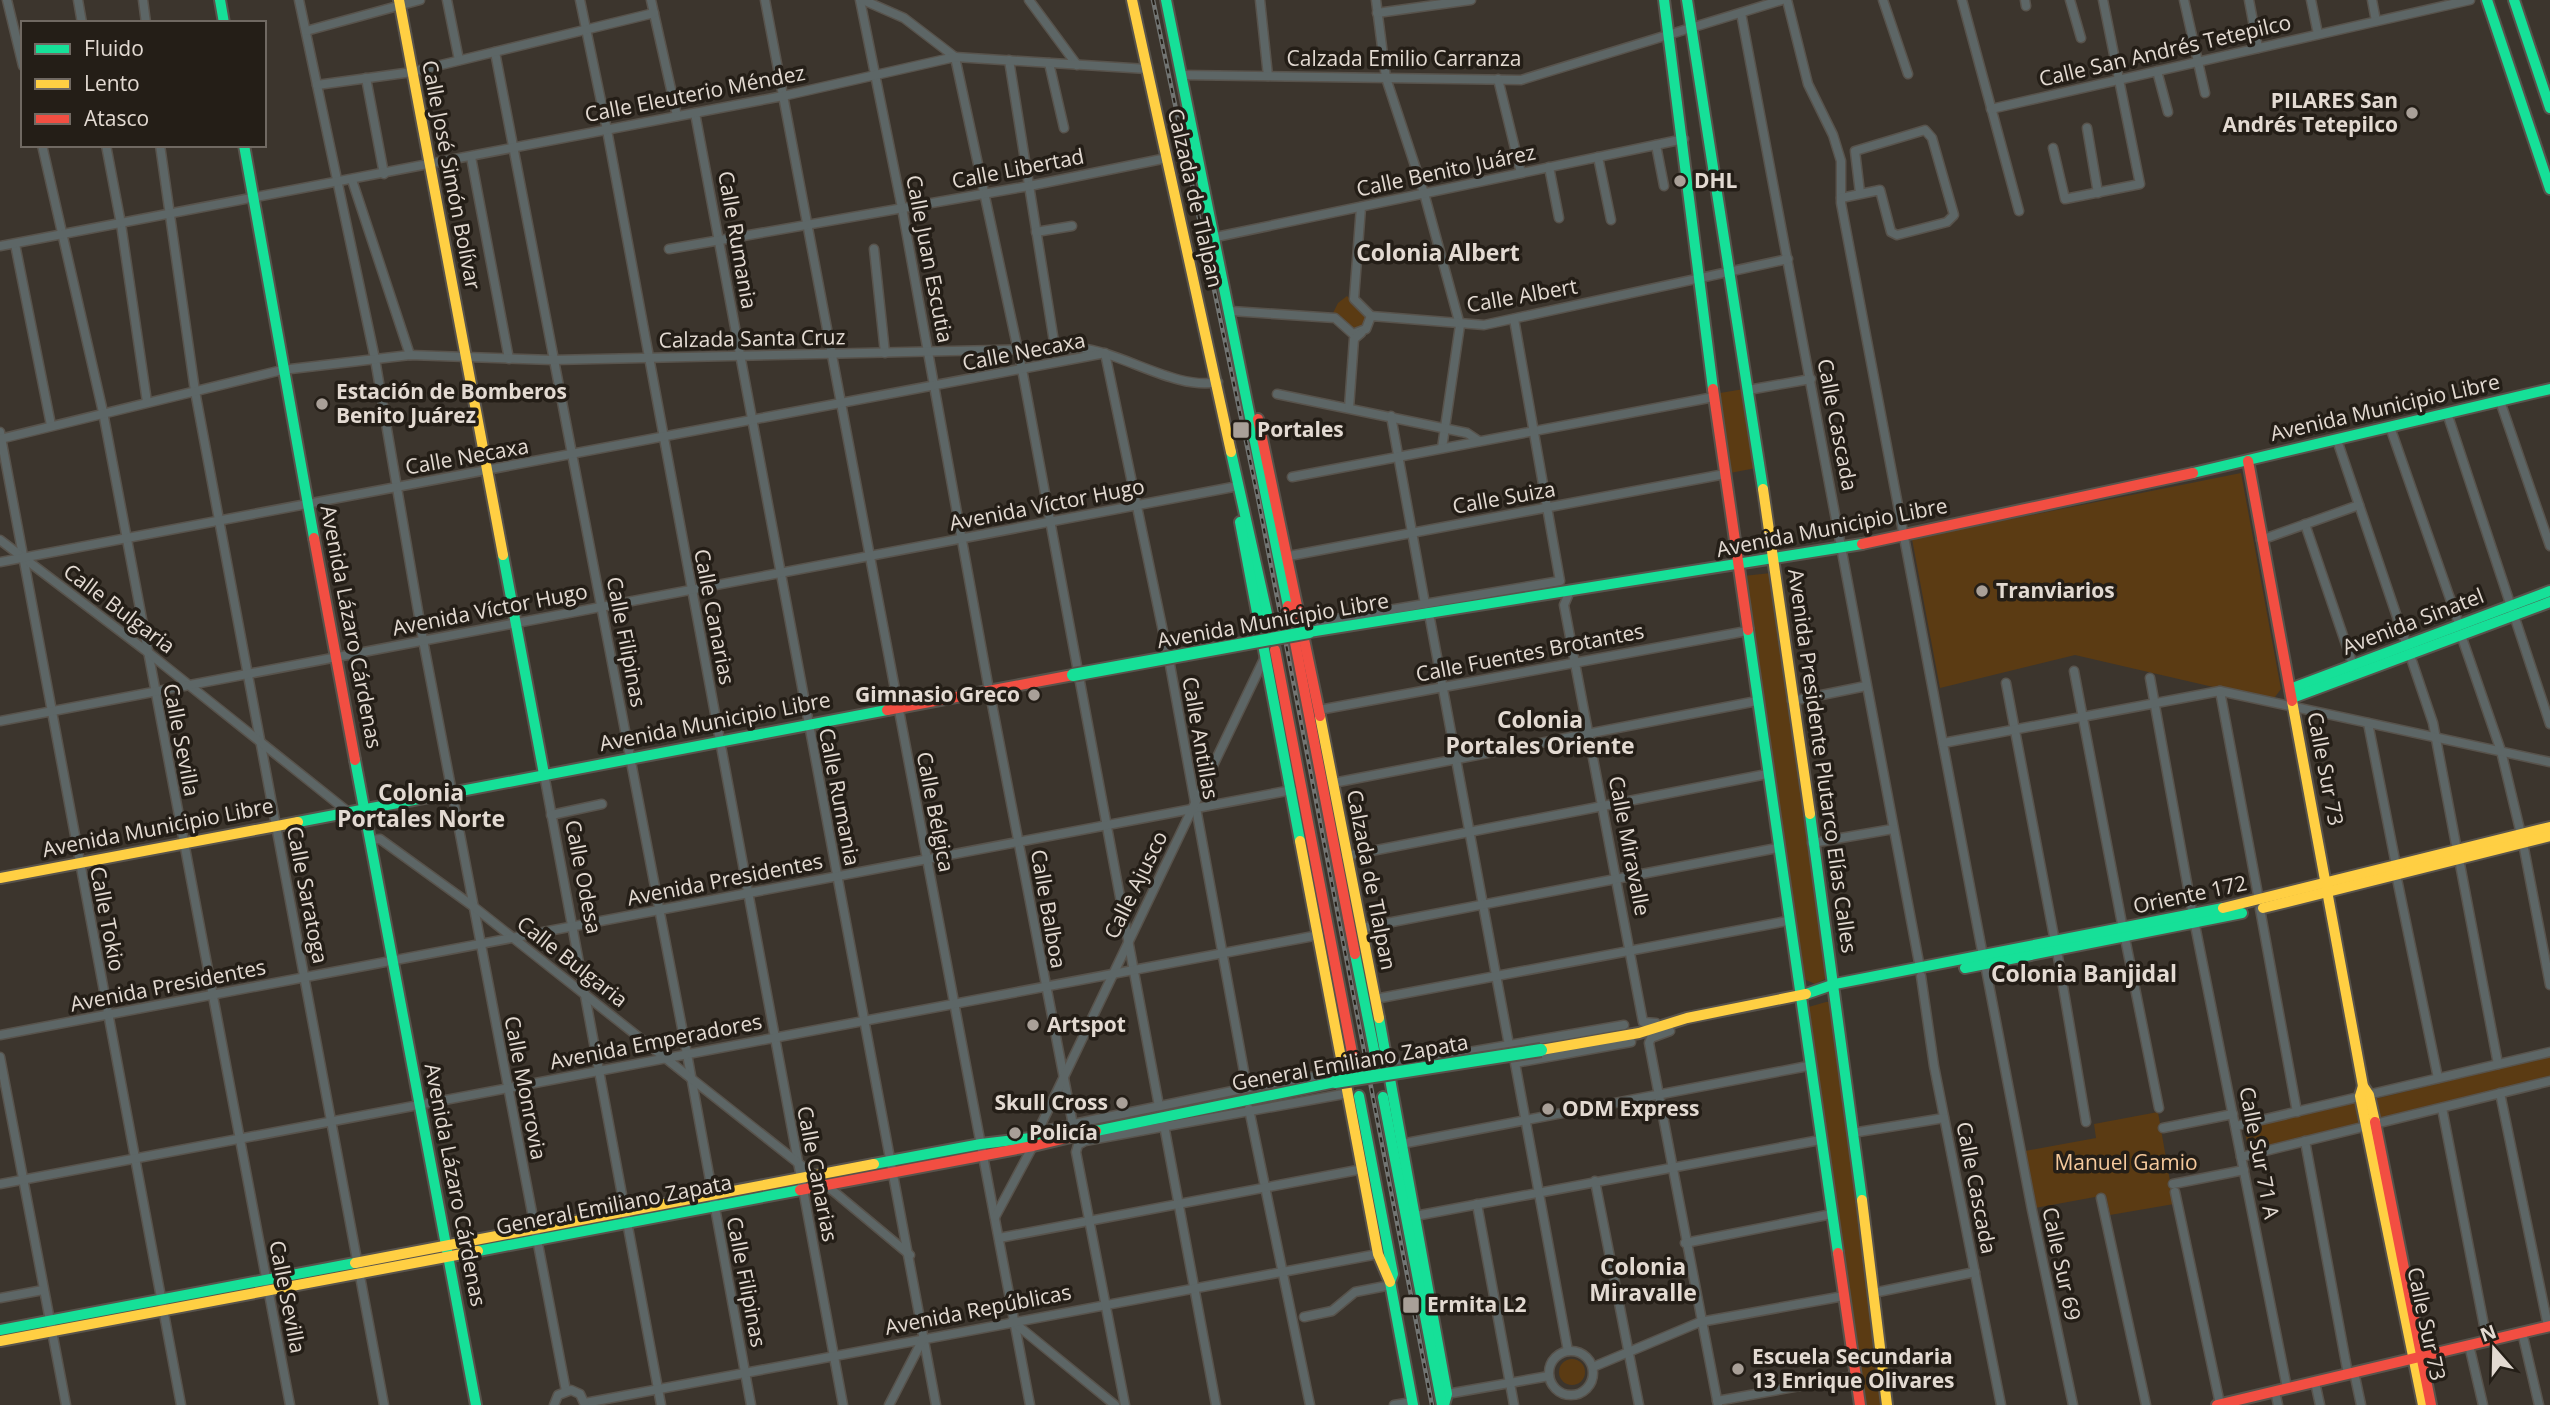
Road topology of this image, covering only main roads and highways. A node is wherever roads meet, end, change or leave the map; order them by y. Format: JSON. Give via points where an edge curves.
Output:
{"nodes":[{"id":1,"x":220,"y":0,"type":"edge"},
{"id":2,"x":1132,"y":0,"type":"edge"},
{"id":3,"x":1166,"y":0,"type":"edge"},
{"id":4,"x":1664,"y":0,"type":"edge"},
{"id":5,"x":1687,"y":0,"type":"edge"},
{"id":6,"x":2487,"y":0,"type":"edge"},
{"id":7,"x":2514,"y":0,"type":"edge"},
{"id":8,"x":399,"y":3,"type":"edge"},
{"id":9,"x":223,"y":21,"type":"edge"},
{"id":10,"x":2550,"y":108,"type":"edge"},
{"id":11,"x":244,"y":147,"type":"edge"},
{"id":12,"x":2550,"y":189,"type":"edge"},
{"id":13,"x":466,"y":357,"type":"joint"},
{"id":14,"x":1241,"y":366,"type":"junction"},
{"id":15,"x":2550,"y":389,"type":"edge"},
{"id":16,"x":1223,"y":403,"type":"junction"},
{"id":17,"x":2248,"y":461,"type":"junction"},
{"id":18,"x":1774,"y":560,"type":"junction"},
{"id":19,"x":1738,"y":566,"type":"junction"},
{"id":20,"x":2550,"y":591,"type":"edge"},
{"id":21,"x":2550,"y":602,"type":"edge"},
{"id":22,"x":2513,"y":610,"type":"junction"},
{"id":23,"x":1268,"y":618,"type":"tunnel mouth"},
{"id":24,"x":2407,"y":649,"type":"junction"},
{"id":25,"x":1270,"y":653,"type":"junction"},
{"id":26,"x":2292,"y":699,"type":"junction"},
{"id":27,"x":544,"y":774,"type":"junction"},
{"id":28,"x":365,"y":808,"type":"junction"},
{"id":29,"x":2550,"y":827,"type":"edge"},
{"id":30,"x":2550,"y":836,"type":"edge"},
{"id":31,"x":2522,"y":839,"type":"junction"},
{"id":32,"x":0,"y":877,"type":"edge"},
{"id":33,"x":2328,"y":887,"type":"junction"},
{"id":34,"x":1836,"y":988,"type":"junction"},
{"id":35,"x":1799,"y":1001,"type":"junction"},
{"id":36,"x":1640,"y":1038,"type":"junction"},
{"id":37,"x":1383,"y":1066,"type":"junction"},
{"id":38,"x":1349,"y":1067,"type":"junction"},
{"id":39,"x":1354,"y":1094,"type":"junction"},
{"id":40,"x":1383,"y":1097,"type":"dead end"},
{"id":41,"x":1071,"y":1130,"type":"junction"},
{"id":42,"x":982,"y":1149,"type":"junction"},
{"id":43,"x":891,"y":1166,"type":"junction"},
{"id":44,"x":801,"y":1183,"type":"junction"},
{"id":45,"x":447,"y":1250,"type":"junction"},
{"id":46,"x":1390,"y":1284,"type":"junction"},
{"id":47,"x":50,"y":1325,"type":"junction"},
{"id":48,"x":2549,"y":1326,"type":"edge"},
{"id":49,"x":0,"y":1330,"type":"edge"},
{"id":50,"x":0,"y":1341,"type":"edge"},
{"id":51,"x":2416,"y":1358,"type":"junction"},
{"id":52,"x":1444,"y":1401,"type":"edge"},
{"id":53,"x":1412,"y":1403,"type":"edge"},
{"id":54,"x":2235,"y":1403,"type":"edge"},
{"id":55,"x":476,"y":1405,"type":"edge"},
{"id":56,"x":1860,"y":1405,"type":"edge"},
{"id":57,"x":1887,"y":1405,"type":"edge"},
{"id":58,"x":2218,"y":1405,"type":"edge"},
{"id":59,"x":2423,"y":1405,"type":"edge"},
{"id":60,"x":2431,"y":1405,"type":"edge"}],
"edges":[{"from":1,"to":9,"type":"main road"},
{"from":2,"to":16,"type":"main road","name":"Calzada de Tlalpan"},
{"from":3,"to":14,"type":"main road","name":"Calzada de Tlalpan"},
{"from":4,"to":19,"type":"main road"},
{"from":5,"to":18,"type":"main road","name":"Avenida Presidente Plutarco Elías Calles"},
{"from":6,"to":12,"type":"main road"},
{"from":7,"to":10,"type":"main road"},
{"from":8,"to":13,"type":"main road","name":"Calle José Simón Bolívar"},
{"from":11,"to":28,"type":"main road","name":"Avenida Lázaro Cárdenas"},
{"from":13,"to":27,"type":"main road","name":"Calle Odesa"},
{"from":14,"to":37,"type":"main road","name":"Calzada de Tlalpan"},
{"from":14,"to":37,"type":"main road","name":"Calzada de Tlalpan","via":[[1253,395],[1289,556],[1375,999]]},
{"from":15,"to":17,"type":"main road","name":"Avenida Municipio Libre"},
{"from":16,"to":23,"type":"main road","name":"Calzada de Tlalpan"},
{"from":16,"to":25,"type":"main road","name":"Calzada de Tlalpan","via":[[1220,420]]},
{"from":17,"to":18,"type":"main road","name":"Avenida Municipio Libre"},
{"from":17,"to":26,"type":"main road","name":"Calle Sur 73"},
{"from":18,"to":19,"type":"main road","name":"Avenida Municipio Libre"},
{"from":18,"to":34,"type":"main road","name":"Avenida Presidente Plutarco Elías Calles"},
{"from":19,"to":27,"type":"main road","name":"Avenida Municipio Libre","bridge":true,"via":[[1309,632],[1077,674],[990,695]]},
{"from":19,"to":35,"type":"main road"},
{"from":20,"to":22,"type":"main road","name":"Avenida Sinatel"},
{"from":21,"to":22,"type":"main road","name":"Avenida Sinatel"},
{"from":22,"to":24,"type":"main road","name":"Avenida Sinatel"},
{"from":24,"to":26,"type":"main road","name":"Avenida Sinatel"},
{"from":24,"to":26,"type":"main road","name":"Avenida Sinatel","via":[[2353,665]]},
{"from":25,"to":38,"type":"main road","name":"Calzada de Tlalpan"},
{"from":25,"to":38,"type":"main road","name":"Calzada de Tlalpan","via":[[1318,936]]},
{"from":26,"to":33,"type":"main road","name":"Calle Sur 73"},
{"from":27,"to":28,"type":"main road","name":"Avenida Municipio Libre"},
{"from":28,"to":32,"type":"main road","name":"Avenida Municipio Libre"},
{"from":28,"to":45,"type":"main road","name":"Avenida Lázaro Cárdenas"},
{"from":29,"to":31,"type":"main road","name":"Oriente 172"},
{"from":30,"to":31,"type":"main road","name":"Oriente 172"},
{"from":31,"to":33,"type":"main road","name":"Oriente 172"},
{"from":33,"to":34,"type":"main road","name":"Oriente 172","via":[[2194,920]]},
{"from":33,"to":51,"type":"main road","name":"Calle Sur 73"},
{"from":34,"to":35,"type":"main road","name":"General Emiliano Zapata"},
{"from":34,"to":57,"type":"main road","name":"Avenida Presidente Plutarco Elías Calles"},
{"from":35,"to":36,"type":"main road","name":"General Emiliano Zapata"},
{"from":35,"to":36,"type":"main road","name":"General Emiliano Zapata","via":[[1686,1018]]},
{"from":35,"to":56,"type":"main road"},
{"from":36,"to":41,"type":"main road","name":"General Emiliano Zapata","bridge":true,"via":[[1606,1039],[1335,1082],[1120,1126]]},
{"from":37,"to":52,"type":"main road","name":"Calzada de Tlalpan","via":[[1415,1216]]},
{"from":38,"to":39,"type":"main road","name":"Calzada de Tlalpan"},
{"from":39,"to":46,"type":"main road","name":"Calzada de Tlalpan","via":[[1378,1254]]},
{"from":39,"to":46,"type":"main road","name":"Calzada de Tlalpan","via":[[1393,1274]]},
{"from":40,"to":52,"type":"main road"},
{"from":41,"to":42,"type":"main road","name":"General Emiliano Zapata","via":[[1020,1137]]},
{"from":41,"to":42,"type":"main road","name":"General Emiliano Zapata","via":[[1033,1146]]},
{"from":42,"to":43,"type":"main road","name":"General Emiliano Zapata"},
{"from":43,"to":44,"type":"main road","name":"General Emiliano Zapata","via":[[825,1184]]},
{"from":43,"to":44,"type":"main road","name":"General Emiliano Zapata","via":[[814,1175]]},
{"from":44,"to":45,"type":"main road","name":"General Emiliano Zapata"},
{"from":45,"to":47,"type":"main road","name":"General Emiliano Zapata"},
{"from":45,"to":55,"type":"main road","name":"Avenida Lázaro Cárdenas"},
{"from":46,"to":53,"type":"main road","name":"Calzada de Tlalpan"},
{"from":47,"to":49,"type":"main road","name":"General Emiliano Zapata"},
{"from":47,"to":50,"type":"main road","name":"General Emiliano Zapata"},
{"from":48,"to":51,"type":"main road"},
{"from":51,"to":54,"type":"main road"},
{"from":51,"to":59,"type":"main road","name":"Calle Sur 73"},
{"from":51,"to":60,"type":"main road","name":"Calle Sur 73"},
{"from":54,"to":58,"type":"main road"}]}
